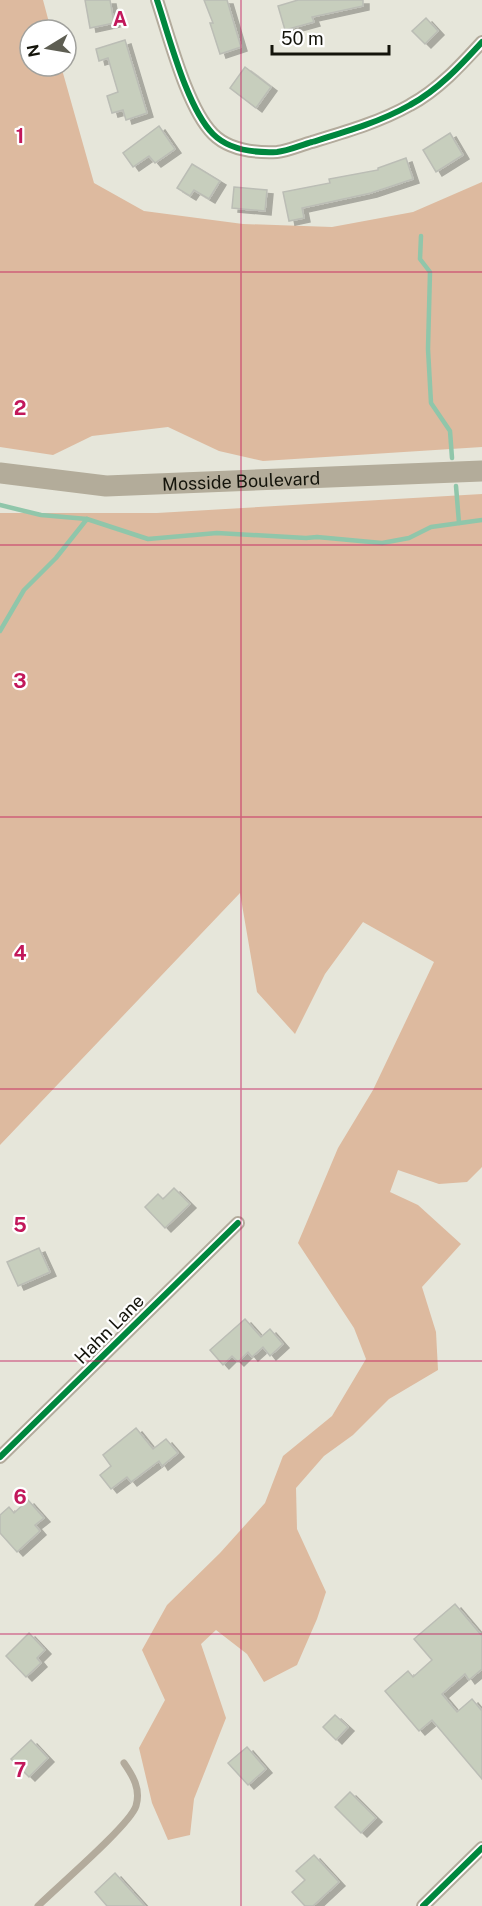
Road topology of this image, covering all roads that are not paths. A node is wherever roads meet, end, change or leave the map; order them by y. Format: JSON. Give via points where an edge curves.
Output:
{"nodes":[{"id":1,"x":157,"y":0,"type":"edge"},
{"id":2,"x":482,"y":42,"type":"edge"},
{"id":3,"x":482,"y":471,"type":"edge"},
{"id":4,"x":0,"y":473,"type":"edge"},
{"id":5,"x":238,"y":1223,"type":"dead end"},
{"id":6,"x":0,"y":1457,"type":"edge"},
{"id":7,"x":124,"y":1763,"type":"dead end"},
{"id":8,"x":482,"y":1848,"type":"edge"},
{"id":9,"x":429,"y":1904,"type":"edge"},
{"id":10,"x":38,"y":1906,"type":"edge"}],
"edges":[{"from":1,"to":2,"type":"street","via":[[200,117],[227,145],[252,152],[279,152],[358,128],[411,105],[455,71]]},
{"from":3,"to":4,"type":"main road","name":"Mosside Boulevard","via":[[106,486]]},
{"from":5,"to":6,"type":"street","name":"Hahn Lane"},
{"from":7,"to":10,"type":"lane","via":[[137,1789],[134,1811]]},
{"from":8,"to":9,"type":"street"}]}
